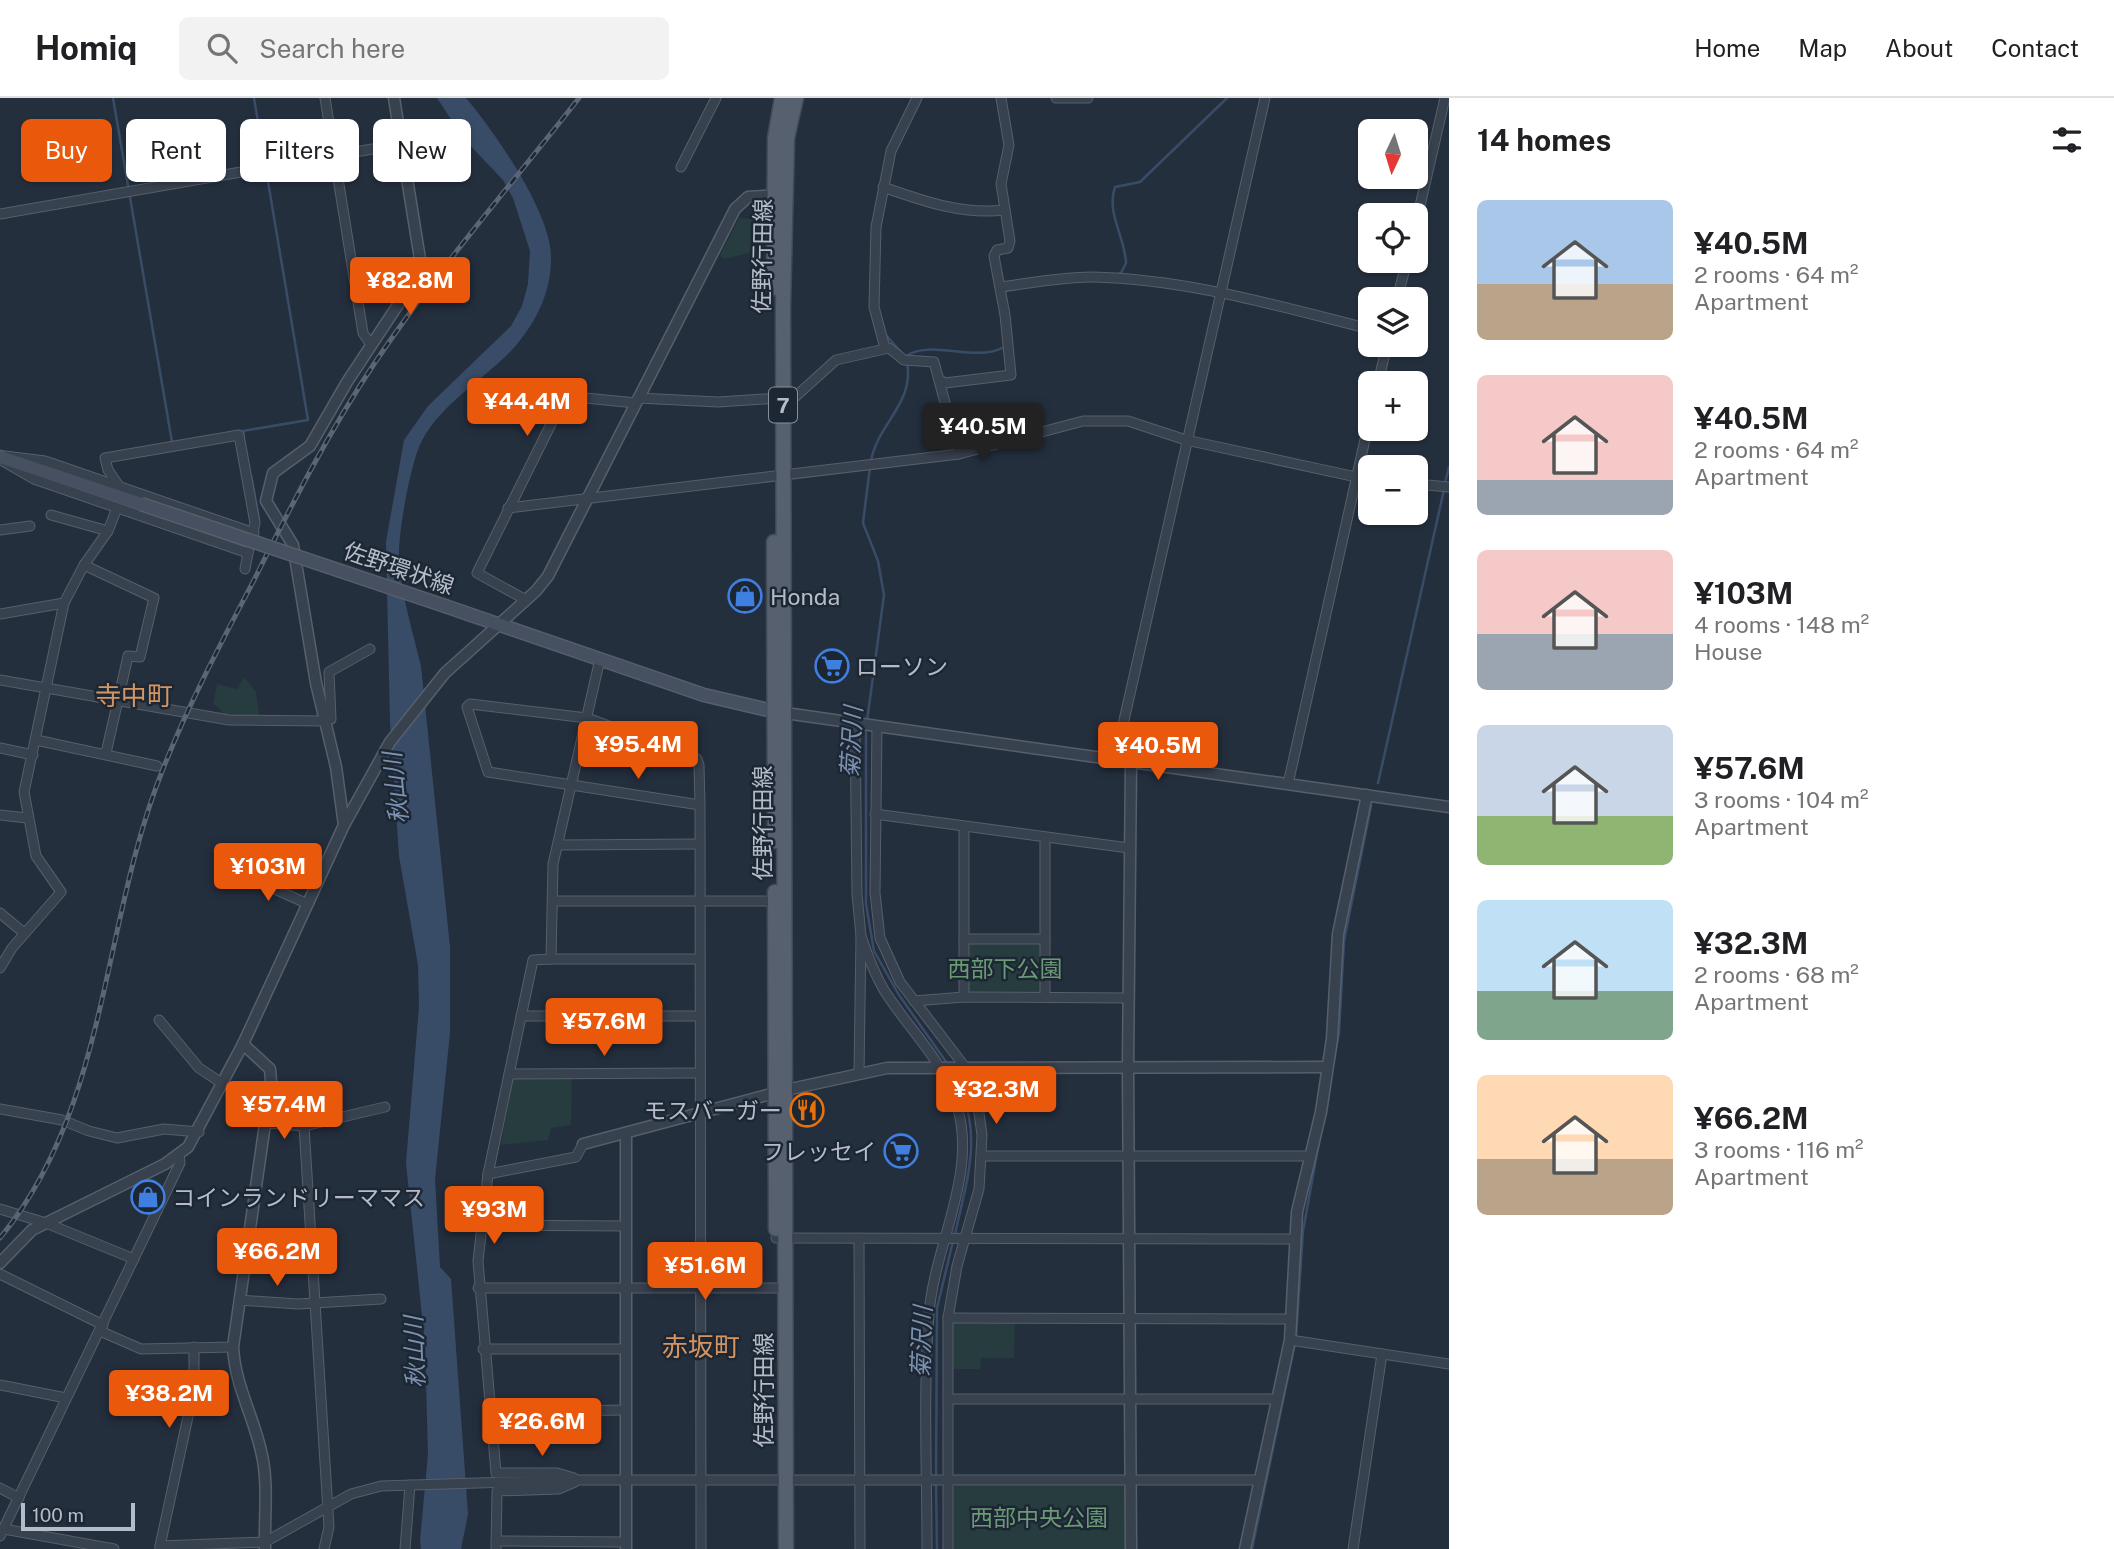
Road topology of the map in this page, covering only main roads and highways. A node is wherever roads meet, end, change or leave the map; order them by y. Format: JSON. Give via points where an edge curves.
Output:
{"nodes":[{"id":1,"x":782,"y":98,"type":"edge"},
{"id":2,"x":796,"y":98,"type":"edge"},
{"id":3,"x":779,"y":195,"type":"junction"},
{"id":4,"x":0,"y":458,"type":"edge"},
{"id":5,"x":779,"y":713,"type":"junction"},
{"id":6,"x":781,"y":1480,"type":"junction"},
{"id":7,"x":777,"y":1549,"type":"edge"},
{"id":8,"x":786,"y":1549,"type":"edge"}],
"edges":[{"from":1,"to":3,"type":"main road","name":"佐野行田線","number":"7","via":[[775,138]]},
{"from":2,"to":3,"type":"main road","name":"佐野行田線","number":"7"},
{"from":3,"to":5,"type":"main road","name":"佐野行田線","number":"7"},
{"from":4,"to":5,"type":"main road","name":"佐野環状線","bridge":true,"via":[[704,695]]},
{"from":5,"to":6,"type":"main road","name":"佐野行田線","number":"7"},
{"from":6,"to":7,"type":"main road","name":"佐野行田線","number":"7"},
{"from":6,"to":8,"type":"main road","name":"佐野行田線","number":"7"}]}
